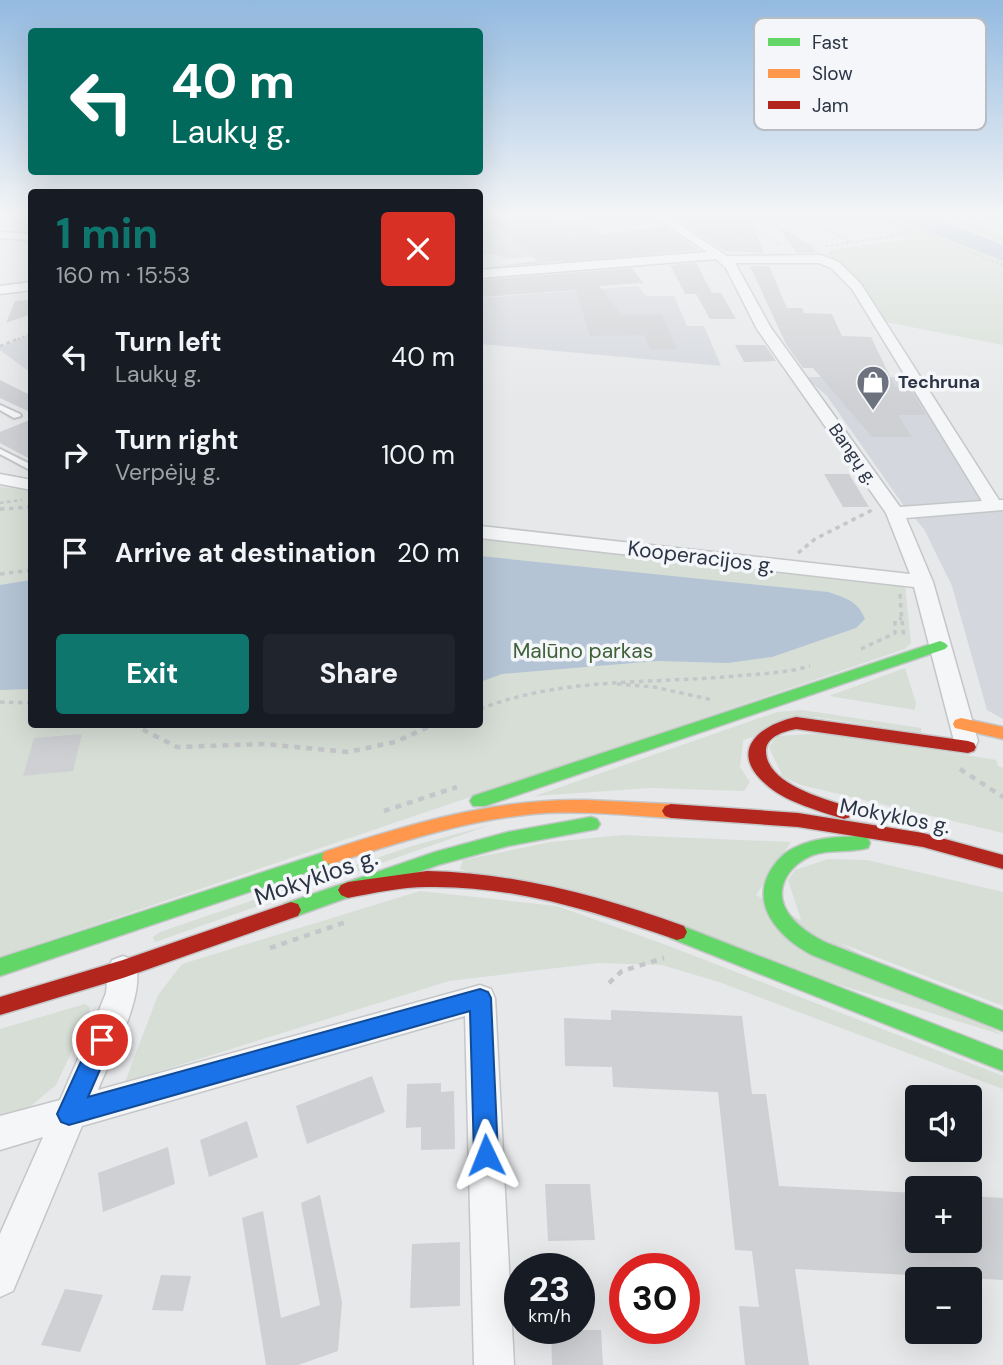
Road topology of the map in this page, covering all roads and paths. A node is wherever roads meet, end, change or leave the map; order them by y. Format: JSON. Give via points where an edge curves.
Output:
{"nodes":[{"id":1,"x":737,"y":277,"type":"edge"},
{"id":2,"x":847,"y":277,"type":"edge"},
{"id":3,"x":28,"y":286,"type":"edge"},
{"id":4,"x":0,"y":290,"type":"edge"},
{"id":5,"x":28,"y":334,"type":"edge"},
{"id":6,"x":0,"y":346,"type":"edge"},
{"id":7,"x":0,"y":407,"type":"edge"},
{"id":8,"x":17,"y":416,"type":"dead end"},
{"id":9,"x":0,"y":451,"type":"edge"},
{"id":10,"x":28,"y":466,"type":"edge"},
{"id":11,"x":0,"y":479,"type":"edge"},
{"id":12,"x":28,"y":484,"type":"edge"},
{"id":13,"x":28,"y":500,"type":"edge"},
{"id":14,"x":0,"y":503,"type":"edge"},
{"id":15,"x":998,"y":505,"type":"edge"},
{"id":16,"x":28,"y":507,"type":"edge"},
{"id":17,"x":891,"y":508,"type":"junction"},
{"id":18,"x":0,"y":509,"type":"edge"},
{"id":19,"x":483,"y":532,"type":"edge"},
{"id":20,"x":796,"y":555,"type":"dead end"},
{"id":21,"x":28,"y":570,"type":"edge"},
{"id":22,"x":0,"y":574,"type":"edge"},
{"id":23,"x":923,"y":582,"type":"junction"},
{"id":24,"x":902,"y":618,"type":"dead end"},
{"id":25,"x":940,"y":646,"type":"junction"},
{"id":26,"x":856,"y":651,"type":"dead end"},
{"id":27,"x":815,"y":664,"type":"dead end"},
{"id":28,"x":603,"y":682,"type":"junction"},
{"id":29,"x":718,"y":701,"type":"dead end"},
{"id":30,"x":778,"y":701,"type":"junction"},
{"id":31,"x":0,"y":702,"type":"edge"},
{"id":32,"x":28,"y":704,"type":"edge"},
{"id":33,"x":815,"y":704,"type":"dead end"},
{"id":34,"x":483,"y":708,"type":"edge"},
{"id":35,"x":140,"y":728,"type":"edge"},
{"id":36,"x":426,"y":728,"type":"edge"},
{"id":37,"x":1003,"y":733,"type":"edge"},
{"id":38,"x":964,"y":736,"type":"junction"},
{"id":39,"x":652,"y":812,"type":"junction"},
{"id":40,"x":381,"y":840,"type":"junction"},
{"id":41,"x":923,"y":840,"type":"junction"},
{"id":42,"x":1003,"y":862,"type":"edge"},
{"id":43,"x":348,"y":890,"type":"junction"},
{"id":44,"x":355,"y":919,"type":"dead end"},
{"id":45,"x":112,"y":928,"type":"junction"},
{"id":46,"x":262,"y":951,"type":"dead end"},
{"id":47,"x":654,"y":953,"type":"dead end"},
{"id":48,"x":666,"y":957,"type":"junction"},
{"id":49,"x":676,"y":961,"type":"dead end"},
{"id":50,"x":0,"y":967,"type":"edge"},
{"id":51,"x":123,"y":969,"type":"junction"},
{"id":52,"x":609,"y":983,"type":"dead end"},
{"id":53,"x":0,"y":1006,"type":"edge"},
{"id":54,"x":1003,"y":1021,"type":"edge"},
{"id":55,"x":1003,"y":1061,"type":"edge"},
{"id":56,"x":69,"y":1114,"type":"junction"},
{"id":57,"x":0,"y":1133,"type":"edge"},
{"id":58,"x":0,"y":1278,"type":"edge"},
{"id":59,"x":494,"y":1365,"type":"edge"}],
"edges":[{"from":1,"to":17,"type":"street","name":"Bangų g.","via":[[764,329]]},
{"from":2,"to":15,"type":"street"},
{"from":3,"to":4,"type":"street"},
{"from":5,"to":6,"type":"path"},
{"from":7,"to":8,"type":"lane"},
{"from":9,"to":10,"type":"lane"},
{"from":11,"to":12,"type":"street"},
{"from":13,"to":14,"type":"path"},
{"from":15,"to":17,"type":"street"},
{"from":16,"to":18,"type":"path"},
{"from":17,"to":20,"type":"path","via":[[815,539]]},
{"from":17,"to":23,"type":"street","name":"Bangų g."},
{"from":19,"to":23,"type":"street","name":"Kooperacijos g."},
{"from":21,"to":22,"type":"path"},
{"from":23,"to":25,"type":"street","name":"Bangų g."},
{"from":24,"to":26,"type":"path","via":[[895,621],[891,637]]},
{"from":25,"to":30,"type":"main road"},
{"from":25,"to":38,"type":"street","name":"Bangų g."},
{"from":27,"to":28,"type":"path","via":[[797,670]]},
{"from":28,"to":29,"type":"path"},
{"from":28,"to":34,"type":"path","via":[[538,691]]},
{"from":30,"to":33,"type":"main road"},
{"from":30,"to":40,"type":"main road","via":[[475,802]]},
{"from":31,"to":32,"type":"path"},
{"from":35,"to":36,"type":"path","via":[[177,747],[265,744],[348,752],[395,742]]},
{"from":37,"to":38,"type":"main road"},
{"from":38,"to":41,"type":"main road","via":[[796,723],[765,734],[758,745],[762,770],[789,790]]},
{"from":39,"to":40,"type":"main road","name":"Mokyklos g.","via":[[557,806]]},
{"from":39,"to":41,"type":"main road","name":"Mokyklos g.","via":[[798,820]]},
{"from":39,"to":43,"type":"main road","name":"Mokyklos g.","via":[[508,839]]},
{"from":40,"to":45,"type":"main road","name":"Mokyklos g."},
{"from":41,"to":42,"type":"main road","name":"Mokyklos g."},
{"from":41,"to":54,"type":"main road","via":[[822,845],[794,855],[772,883],[775,911],[797,937],[812,946]]},
{"from":43,"to":51,"type":"main road","name":"Mokyklos g."},
{"from":43,"to":55,"type":"main road","via":[[426,879],[465,880],[561,895],[620,910]]},
{"from":44,"to":46,"type":"path"},
{"from":45,"to":50,"type":"main road","name":"Mokyklos g."},
{"from":45,"to":51,"type":"main road"},
{"from":47,"to":48,"type":"path"},
{"from":48,"to":49,"type":"path"},
{"from":48,"to":52,"type":"path","via":[[622,971]]},
{"from":51,"to":53,"type":"main road","name":"Mokyklos g."},
{"from":51,"to":56,"type":"street","via":[[113,1015]]},
{"from":56,"to":57,"type":"street"},
{"from":56,"to":58,"type":"street"},
{"from":56,"to":59,"type":"street","via":[[480,998]]}]}
